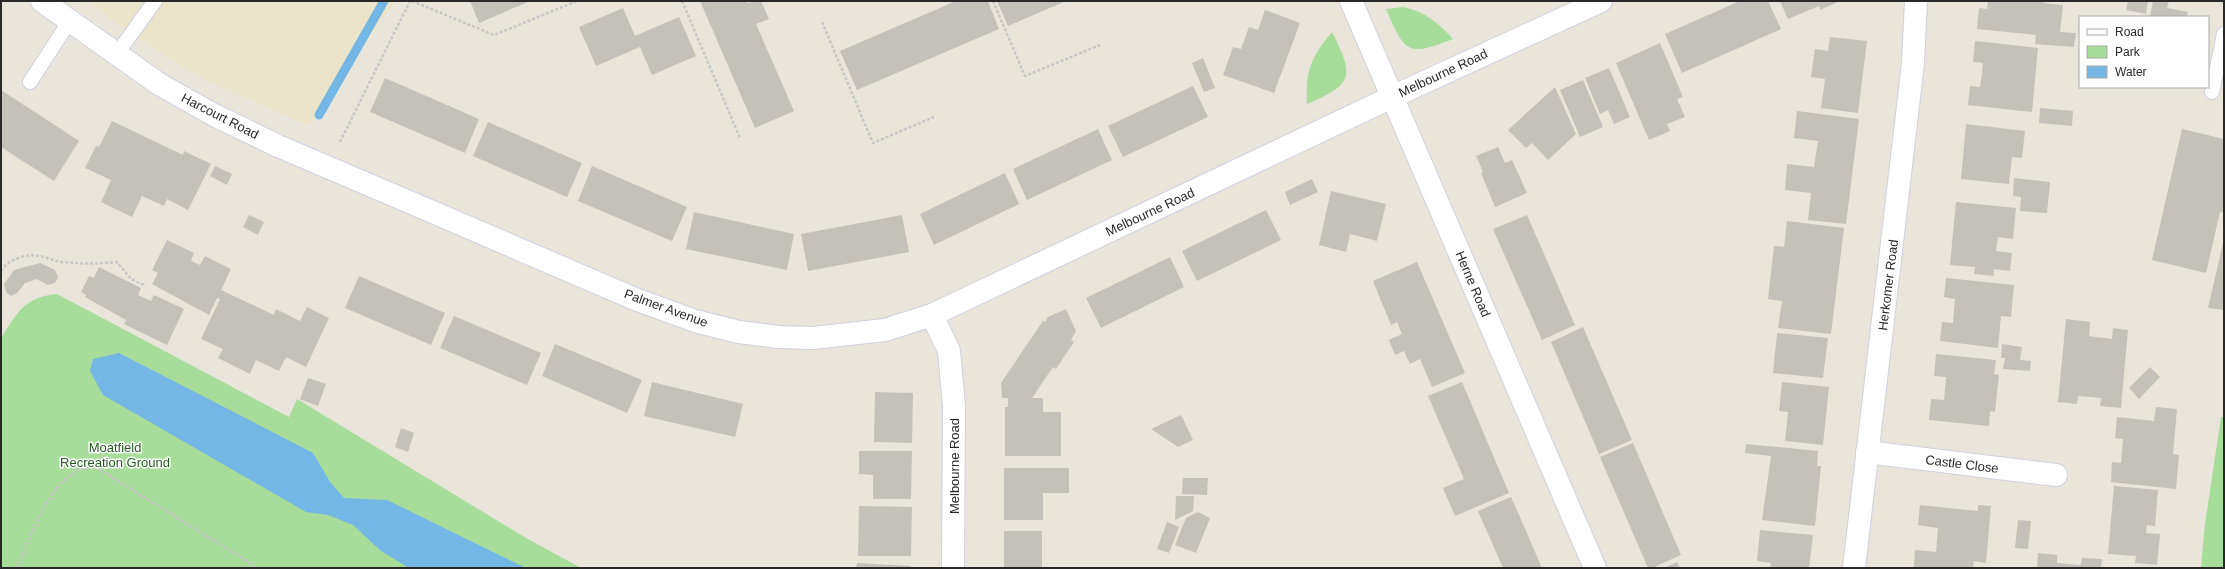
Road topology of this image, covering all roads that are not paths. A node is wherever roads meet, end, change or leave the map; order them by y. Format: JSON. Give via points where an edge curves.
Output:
{"nodes":[{"id":1,"x":42,"y":1,"type":"edge"},
{"id":2,"x":155,"y":1,"type":"edge"},
{"id":3,"x":1351,"y":1,"type":"edge"},
{"id":4,"x":1601,"y":1,"type":"edge"},
{"id":5,"x":1916,"y":1,"type":"edge"},
{"id":6,"x":70,"y":22,"type":"junction"},
{"id":7,"x":2224,"y":34,"type":"edge"},
{"id":8,"x":116,"y":55,"type":"junction"},
{"id":9,"x":30,"y":82,"type":"dead end"},
{"id":10,"x":2212,"y":92,"type":"dead end"},
{"id":11,"x":1392,"y":97,"type":"junction"},
{"id":12,"x":414,"y":204,"type":"joint"},
{"id":13,"x":932,"y":315,"type":"junction"},
{"id":14,"x":1868,"y":452,"type":"junction"},
{"id":15,"x":2056,"y":475,"type":"dead end"},
{"id":16,"x":953,"y":568,"type":"edge"},
{"id":17,"x":1595,"y":568,"type":"edge"},
{"id":18,"x":1854,"y":568,"type":"edge"}],
"edges":[{"from":1,"to":6,"type":"street","name":"Harcourt Road"},
{"from":2,"to":8,"type":"lane"},
{"from":3,"to":11,"type":"street","name":"Herne Road"},
{"from":4,"to":11,"type":"street","name":"Melbourne Road"},
{"from":5,"to":14,"type":"street","name":"Herkomer Road","via":[[1913,63]]},
{"from":6,"to":8,"type":"street","name":"Harcourt Road"},
{"from":6,"to":9,"type":"lane"},
{"from":7,"to":10,"type":"lane"},
{"from":8,"to":12,"type":"street","name":"Harcourt Road","via":[[159,84],[214,115],[278,146]]},
{"from":11,"to":13,"type":"street","name":"Melbourne Road"},
{"from":11,"to":17,"type":"street","name":"Herne Road"},
{"from":12,"to":13,"type":"street","name":"Palmer Avenue","via":[[635,299],[695,321],[739,332],[813,338],[885,330]]},
{"from":13,"to":16,"type":"street","name":"Melbourne Road","via":[[949,351],[954,406]]},
{"from":14,"to":15,"type":"street","name":"Castle Close"},
{"from":14,"to":18,"type":"street","name":"Herkomer Road"}]}
